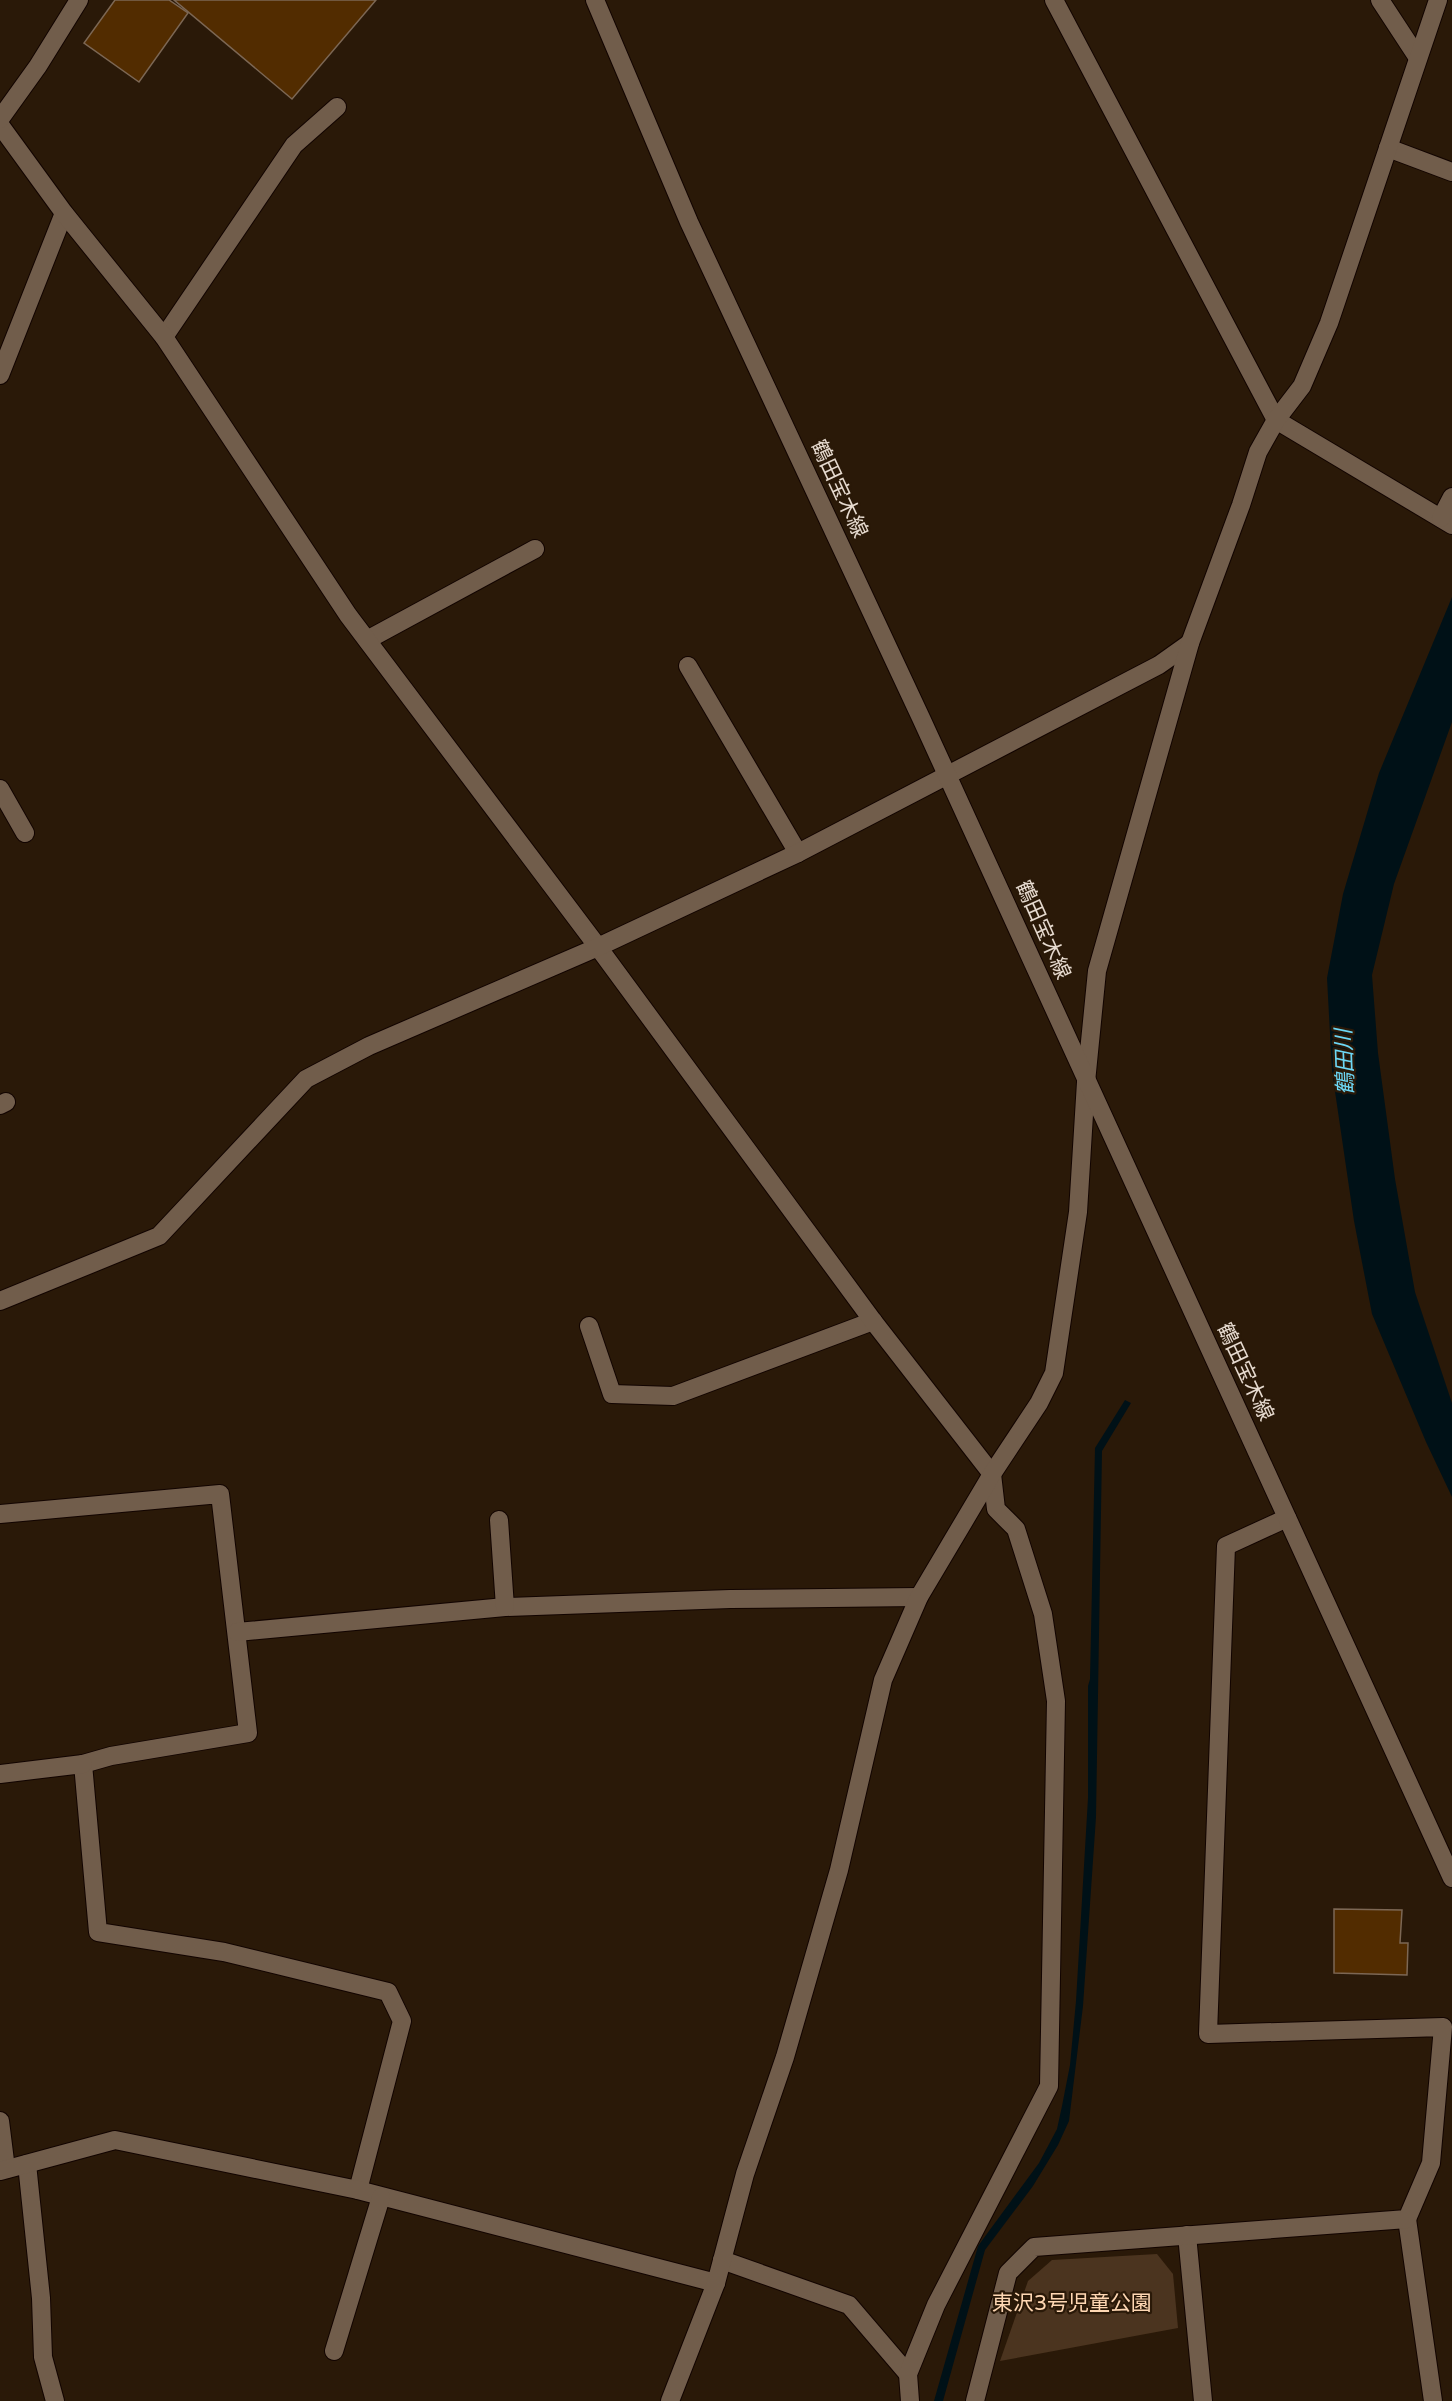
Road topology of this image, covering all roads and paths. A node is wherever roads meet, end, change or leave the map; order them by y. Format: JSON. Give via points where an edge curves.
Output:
{"nodes":[{"id":1,"x":79,"y":0,"type":"edge"},
{"id":2,"x":595,"y":0,"type":"edge"},
{"id":3,"x":1054,"y":0,"type":"edge"},
{"id":4,"x":1380,"y":0,"type":"edge"},
{"id":5,"x":1438,"y":0,"type":"edge"},
{"id":6,"x":1418,"y":58,"type":"junction"},
{"id":7,"x":337,"y":107,"type":"dead end"},
{"id":8,"x":0,"y":119,"type":"edge"},
{"id":9,"x":0,"y":125,"type":"edge"},
{"id":10,"x":1388,"y":148,"type":"junction"},
{"id":11,"x":1452,"y":171,"type":"edge"},
{"id":12,"x":64,"y":213,"type":"junction"},
{"id":13,"x":165,"y":337,"type":"junction"},
{"id":14,"x":0,"y":375,"type":"edge"},
{"id":15,"x":1276,"y":420,"type":"junction"},
{"id":16,"x":1452,"y":496,"type":"edge"},
{"id":17,"x":1447,"y":522,"type":"edge"},
{"id":18,"x":535,"y":549,"type":"dead end"},
{"id":19,"x":367,"y":640,"type":"junction"},
{"id":20,"x":1190,"y":643,"type":"junction"},
{"id":21,"x":688,"y":666,"type":"dead end"},
{"id":22,"x":947,"y":775,"type":"junction"},
{"id":23,"x":0,"y":789,"type":"edge"},
{"id":24,"x":25,"y":833,"type":"dead end"},
{"id":25,"x":798,"y":853,"type":"junction"},
{"id":26,"x":598,"y":947,"type":"junction"},
{"id":27,"x":1086,"y":1082,"type":"junction"},
{"id":28,"x":0,"y":1301,"type":"edge"},
{"id":29,"x":873,"y":1321,"type":"junction"},
{"id":30,"x":590,"y":1326,"type":"dead end"},
{"id":31,"x":992,"y":1474,"type":"junction"},
{"id":32,"x":0,"y":1514,"type":"edge"},
{"id":33,"x":1287,"y":1518,"type":"junction"},
{"id":34,"x":499,"y":1520,"type":"dead end"},
{"id":35,"x":918,"y":1597,"type":"junction"},
{"id":36,"x":505,"y":1607,"type":"junction"},
{"id":37,"x":237,"y":1632,"type":"junction"},
{"id":38,"x":83,"y":1764,"type":"junction"},
{"id":39,"x":0,"y":1774,"type":"edge"},
{"id":40,"x":1452,"y":1878,"type":"edge"},
{"id":41,"x":1448,"y":2025,"type":"edge"},
{"id":42,"x":0,"y":2121,"type":"edge"},
{"id":43,"x":27,"y":2164,"type":"junction"},
{"id":44,"x":3,"y":2170,"type":"edge"},
{"id":45,"x":358,"y":2190,"type":"junction"},
{"id":46,"x":381,"y":2197,"type":"junction"},
{"id":47,"x":1407,"y":2219,"type":"junction"},
{"id":48,"x":1187,"y":2235,"type":"junction"},
{"id":49,"x":722,"y":2260,"type":"junction"},
{"id":50,"x":716,"y":2283,"type":"junction"},
{"id":51,"x":334,"y":2351,"type":"dead end"},
{"id":52,"x":908,"y":2374,"type":"junction"},
{"id":53,"x":55,"y":2401,"type":"edge"},
{"id":54,"x":670,"y":2401,"type":"edge"},
{"id":55,"x":910,"y":2401,"type":"edge"},
{"id":56,"x":975,"y":2401,"type":"edge"},
{"id":57,"x":1203,"y":2401,"type":"edge"},
{"id":58,"x":1433,"y":2401,"type":"edge"}],
"edges":[{"from":1,"to":8,"type":"street"},
{"from":2,"to":22,"type":"street","name":"鶴田宝木線","via":[[689,222]]},
{"from":3,"to":15,"type":"street"},
{"from":4,"to":6,"type":"street"},
{"from":5,"to":6,"type":"street"},
{"from":6,"to":10,"type":"street"},
{"from":7,"to":13,"type":"street","via":[[294,145]]},
{"from":9,"to":12,"type":"street"},
{"from":10,"to":11,"type":"street"},
{"from":10,"to":15,"type":"street","via":[[1329,323],[1302,386]]},
{"from":12,"to":13,"type":"street"},
{"from":12,"to":14,"type":"street"},
{"from":13,"to":19,"type":"street"},
{"from":15,"to":17,"type":"street"},
{"from":15,"to":20,"type":"street","via":[[1258,452]]},
{"from":16,"to":17,"type":"street"},
{"from":18,"to":19,"type":"street"},
{"from":19,"to":26,"type":"street"},
{"from":20,"to":22,"type":"street","via":[[1159,665]]},
{"from":20,"to":27,"type":"street","via":[[1097,970]]},
{"from":21,"to":25,"type":"street"},
{"from":22,"to":25,"type":"street"},
{"from":22,"to":27,"type":"street","name":"鶴田宝木線"},
{"from":23,"to":24,"type":"street"},
{"from":25,"to":26,"type":"street"},
{"from":26,"to":28,"type":"street","via":[[369,1046],[306,1079],[159,1236]]},
{"from":26,"to":29,"type":"street"},
{"from":27,"to":31,"type":"street","via":[[1078,1212],[1054,1373]]},
{"from":27,"to":33,"type":"street","name":"鶴田宝木線"},
{"from":29,"to":30,"type":"street","via":[[673,1396],[612,1394]]},
{"from":29,"to":31,"type":"street"},
{"from":31,"to":35,"type":"street"},
{"from":31,"to":52,"type":"street","via":[[996,1509],[1016,1529],[1043,1614],[1056,1701],[1049,2086],[936,2305]]},
{"from":32,"to":37,"type":"street","via":[[220,1494]]},
{"from":33,"to":40,"type":"street","name":"鶴田宝木線"},
{"from":33,"to":41,"type":"street","via":[[1226,1546],[1208,2034]]},
{"from":34,"to":36,"type":"street"},
{"from":35,"to":36,"type":"street"},
{"from":35,"to":49,"type":"street","via":[[883,1680],[839,1869]]},
{"from":36,"to":37,"type":"street"},
{"from":37,"to":38,"type":"street","via":[[248,1733]]},
{"from":38,"to":39,"type":"street"},
{"from":38,"to":45,"type":"street","via":[[98,1932],[224,1952],[388,1992],[402,2021]]},
{"from":41,"to":47,"type":"street","via":[[1431,2163]]},
{"from":42,"to":44,"type":"street"},
{"from":43,"to":44,"type":"street"},
{"from":43,"to":45,"type":"street","via":[[115,2140]]},
{"from":43,"to":53,"type":"street","via":[[44,2356]]},
{"from":45,"to":46,"type":"street"},
{"from":46,"to":50,"type":"street"},
{"from":46,"to":51,"type":"street"},
{"from":47,"to":48,"type":"street"},
{"from":47,"to":58,"type":"street"},
{"from":48,"to":56,"type":"street","via":[[1034,2247],[1008,2273]]},
{"from":48,"to":57,"type":"street"},
{"from":49,"to":50,"type":"street"},
{"from":49,"to":52,"type":"street","via":[[849,2305]]},
{"from":50,"to":54,"type":"street"},
{"from":52,"to":55,"type":"street"}]}
